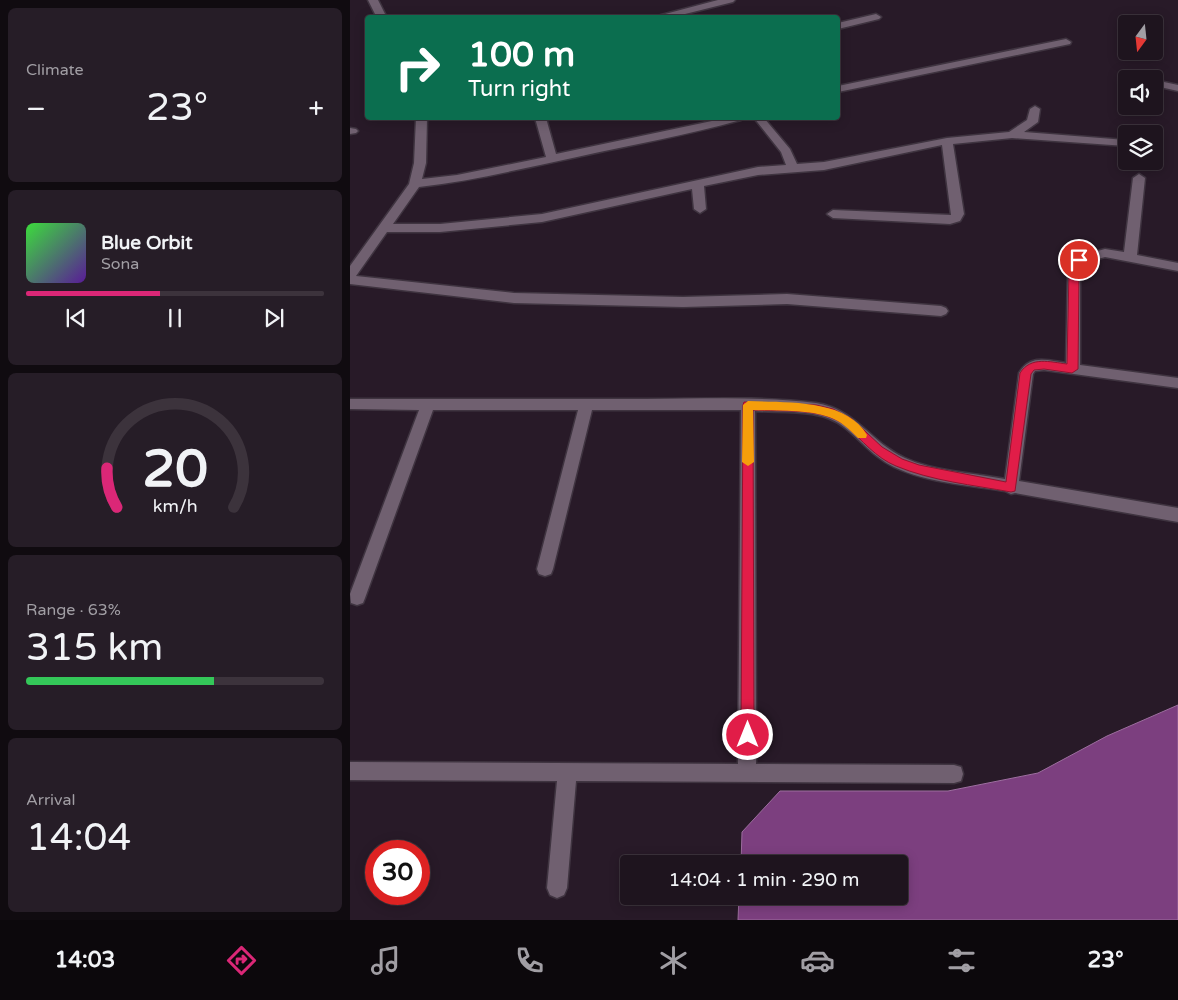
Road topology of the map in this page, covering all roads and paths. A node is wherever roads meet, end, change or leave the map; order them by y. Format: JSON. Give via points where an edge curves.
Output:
{"nodes":[{"id":1,"x":373,"y":0,"type":"edge"},
{"id":2,"x":730,"y":0,"type":"edge"},
{"id":3,"x":675,"y":12,"type":"edge"},
{"id":4,"x":380,"y":15,"type":"edge"},
{"id":5,"x":876,"y":18,"type":"dead end"},
{"id":6,"x":840,"y":26,"type":"edge"},
{"id":7,"x":1066,"y":42,"type":"dead end"},
{"id":8,"x":1164,"y":85,"type":"dead end"},
{"id":9,"x":1178,"y":88,"type":"edge"},
{"id":10,"x":840,"y":89,"type":"edge"},
{"id":11,"x":1035,"y":109,"type":"dead end"},
{"id":12,"x":421,"y":120,"type":"edge"},
{"id":13,"x":541,"y":120,"type":"edge"},
{"id":14,"x":730,"y":120,"type":"edge"},
{"id":15,"x":761,"y":120,"type":"edge"},
{"id":16,"x":1012,"y":135,"type":"junction"},
{"id":17,"x":947,"y":141,"type":"junction"},
{"id":18,"x":1118,"y":142,"type":"edge"},
{"id":19,"x":552,"y":159,"type":"junction"},
{"id":20,"x":792,"y":168,"type":"junction"},
{"id":21,"x":1139,"y":178,"type":"dead end"},
{"id":22,"x":415,"y":184,"type":"junction"},
{"id":23,"x":698,"y":185,"type":"junction"},
{"id":24,"x":700,"y":209,"type":"dead end"},
{"id":25,"x":833,"y":214,"type":"dead end"},
{"id":26,"x":385,"y":228,"type":"junction"},
{"id":27,"x":1130,"y":257,"type":"junction"},
{"id":28,"x":1178,"y":267,"type":"edge"},
{"id":29,"x":350,"y":275,"type":"edge"},
{"id":30,"x":350,"y":280,"type":"edge"},
{"id":31,"x":941,"y":311,"type":"dead end"},
{"id":32,"x":1072,"y":369,"type":"junction"},
{"id":33,"x":1178,"y":383,"type":"edge"},
{"id":34,"x":350,"y":404,"type":"edge"},
{"id":35,"x":428,"y":404,"type":"junction"},
{"id":36,"x":586,"y":405,"type":"junction"},
{"id":37,"x":748,"y":405,"type":"junction"},
{"id":38,"x":1011,"y":488,"type":"junction"},
{"id":39,"x":1178,"y":515,"type":"edge"},
{"id":40,"x":545,"y":570,"type":"dead end"},
{"id":41,"x":357,"y":598,"type":"dead end"},
{"id":42,"x":350,"y":771,"type":"edge"},
{"id":43,"x":567,"y":773,"type":"junction"},
{"id":44,"x":747,"y":774,"type":"junction"},
{"id":45,"x":954,"y":774,"type":"dead end"},
{"id":46,"x":557,"y":888,"type":"dead end"}],
"edges":[{"from":1,"to":4,"type":"street"},
{"from":2,"to":3,"type":"street"},
{"from":5,"to":6,"type":"street"},
{"from":7,"to":10,"type":"street"},
{"from":8,"to":9,"type":"street"},
{"from":11,"to":16,"type":"street","via":[[1032,122]]},
{"from":12,"to":22,"type":"street","via":[[420,163]]},
{"from":13,"to":19,"type":"street"},
{"from":14,"to":19,"type":"street"},
{"from":15,"to":20,"type":"street","via":[[786,151]]},
{"from":16,"to":17,"type":"street"},
{"from":16,"to":18,"type":"street"},
{"from":17,"to":20,"type":"street","via":[[824,166]]},
{"from":17,"to":25,"type":"street","via":[[956,218]]},
{"from":19,"to":22,"type":"street","via":[[457,179]]},
{"from":20,"to":23,"type":"street","via":[[758,171]]},
{"from":21,"to":27,"type":"street"},
{"from":22,"to":26,"type":"street"},
{"from":23,"to":24,"type":"street"},
{"from":23,"to":26,"type":"street","via":[[542,218],[440,228]]},
{"from":26,"to":29,"type":"street"},
{"from":27,"to":28,"type":"street"},
{"from":27,"to":32,"type":"street","via":[[1105,253],[1079,260],[1074,271]]},
{"from":30,"to":31,"type":"street","via":[[514,298],[683,302],[755,298]]},
{"from":32,"to":33,"type":"street"},
{"from":32,"to":38,"type":"street","via":[[1031,366],[1026,373]]},
{"from":34,"to":35,"type":"street"},
{"from":35,"to":36,"type":"street"},
{"from":35,"to":41,"type":"street"},
{"from":36,"to":37,"type":"street"},
{"from":36,"to":40,"type":"street"},
{"from":37,"to":38,"type":"street","via":[[833,413],[898,462],[918,470]]},
{"from":37,"to":44,"type":"street"},
{"from":38,"to":39,"type":"street"},
{"from":42,"to":43,"type":"street"},
{"from":43,"to":44,"type":"street"},
{"from":43,"to":46,"type":"street"},
{"from":44,"to":45,"type":"street"}]}
